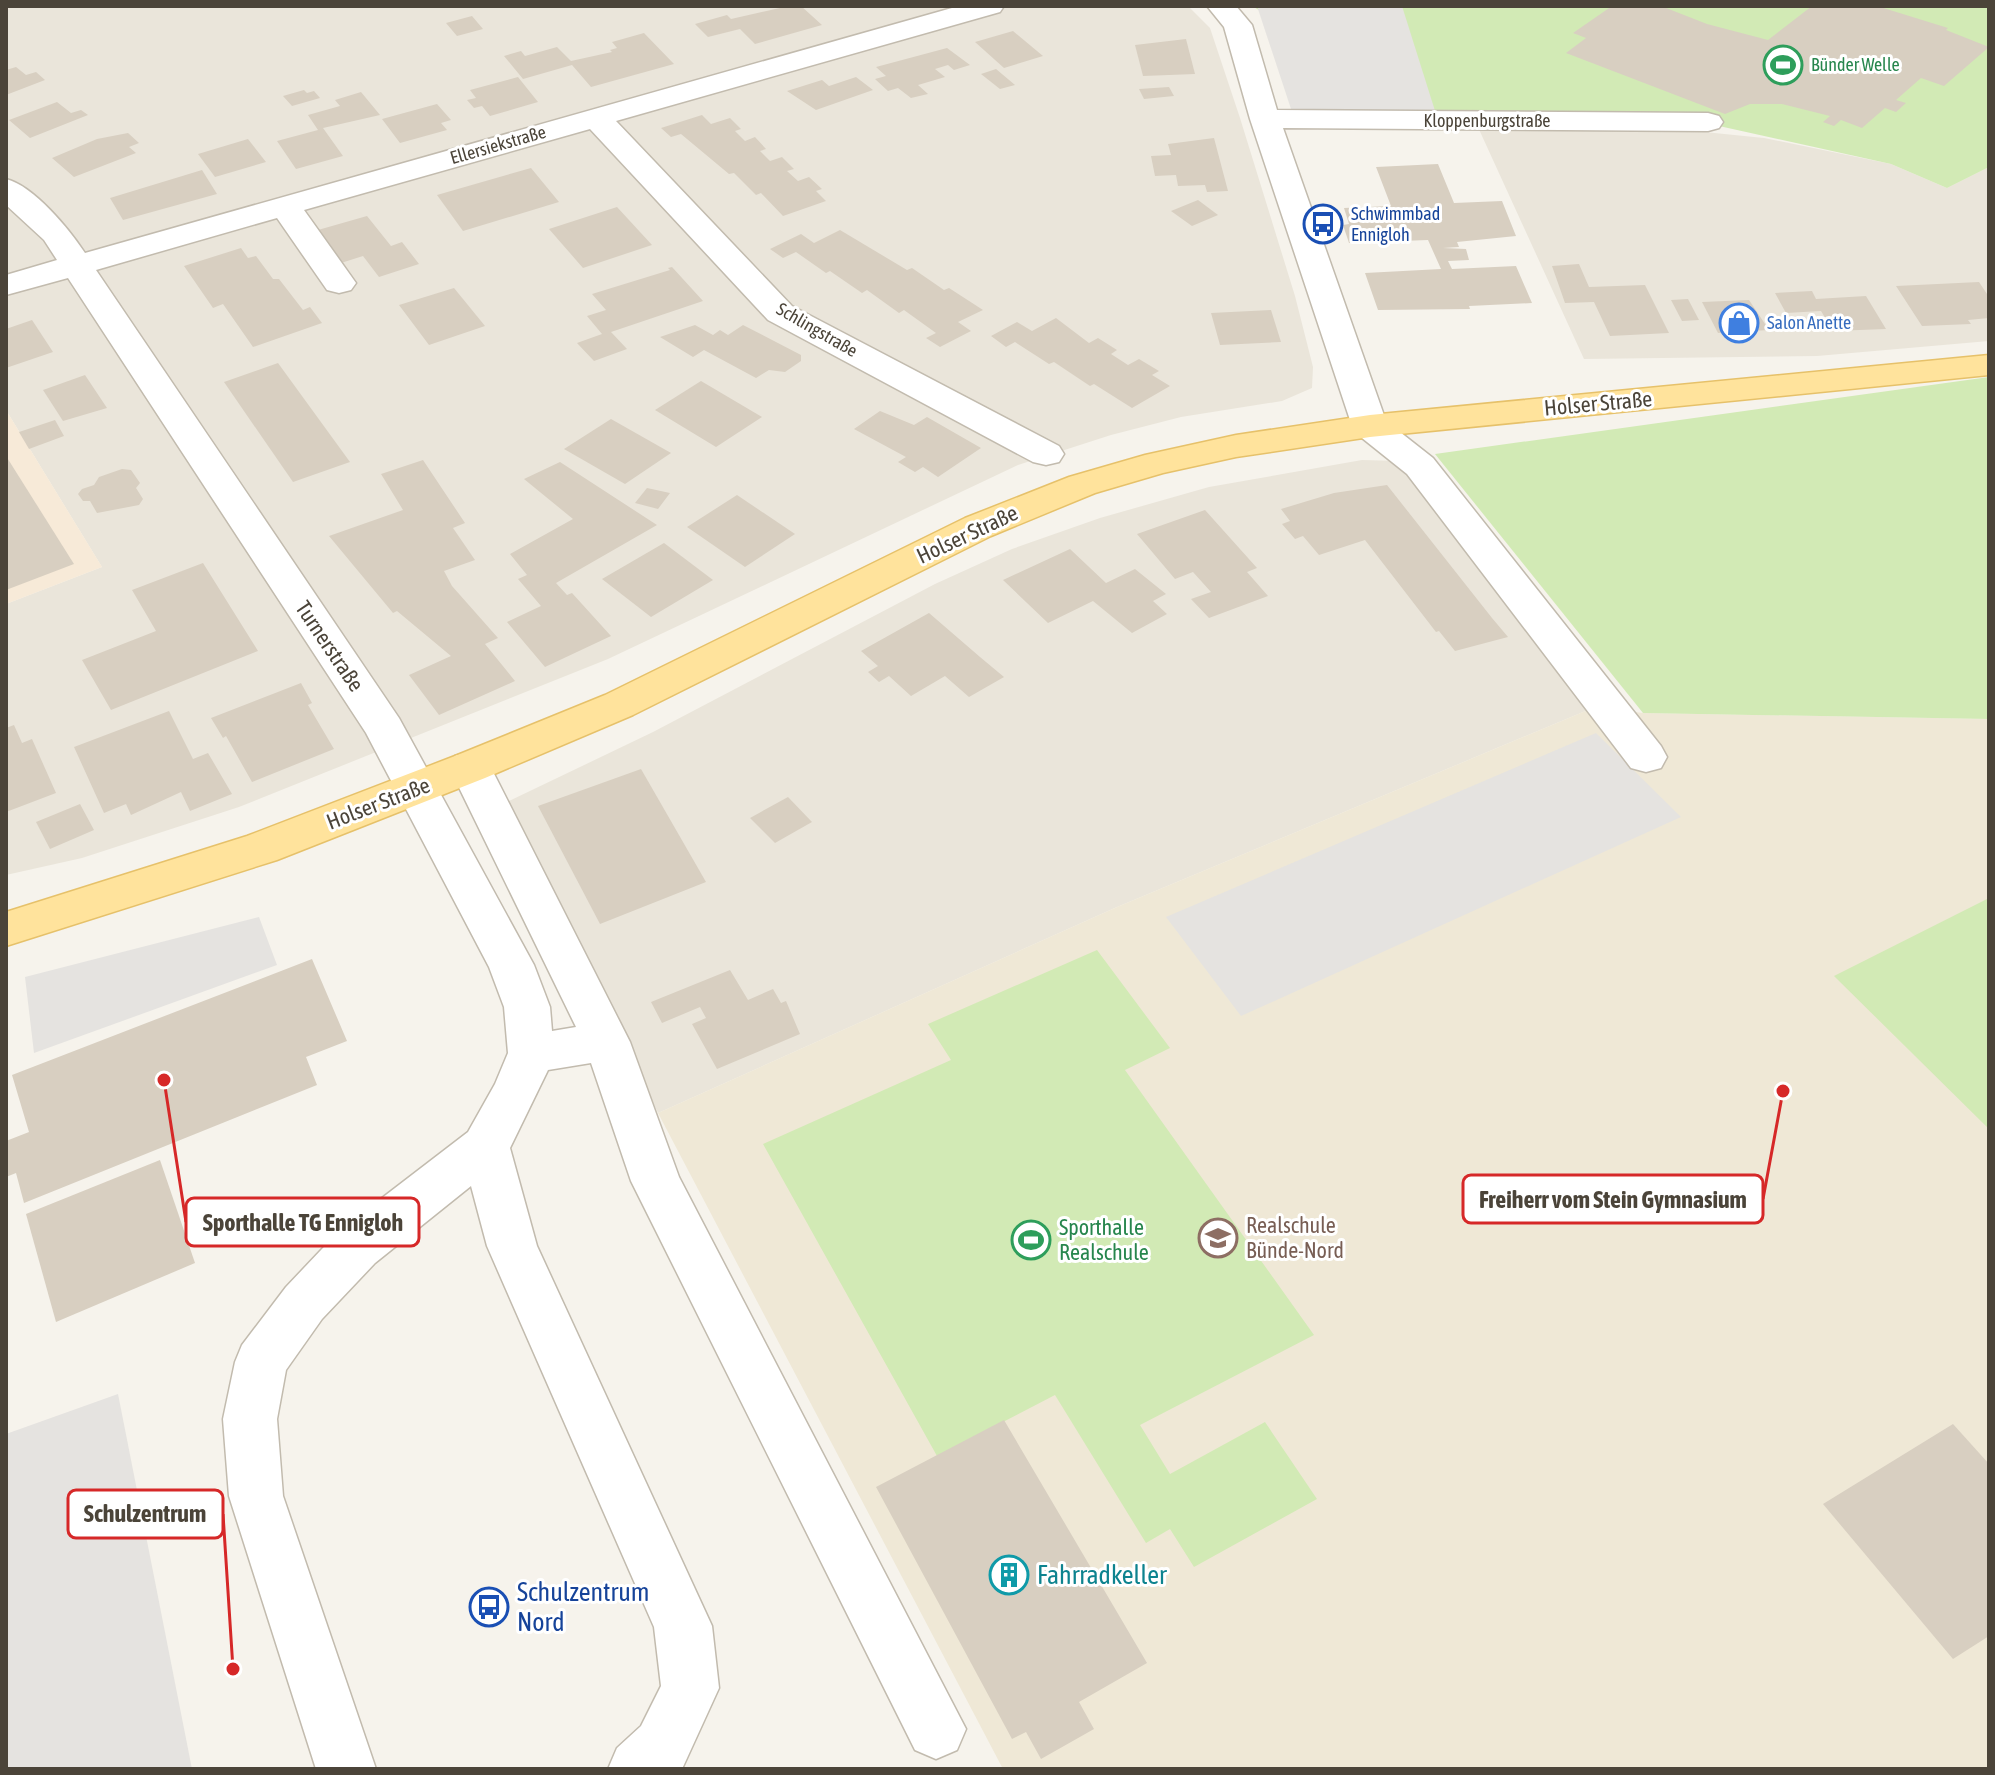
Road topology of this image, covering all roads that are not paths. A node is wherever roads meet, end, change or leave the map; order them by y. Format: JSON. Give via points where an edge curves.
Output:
{"nodes":[{"id":1,"x":990,"y":6,"type":"edge"},
{"id":2,"x":1221,"y":6,"type":"edge"},
{"id":3,"x":595,"y":117,"type":"junction"},
{"id":4,"x":1265,"y":119,"type":"junction"},
{"id":5,"x":1708,"y":122,"type":"dead end"},
{"id":6,"x":6,"y":188,"type":"edge"},
{"id":7,"x":284,"y":205,"type":"junction"},
{"id":8,"x":77,"y":265,"type":"junction"},
{"id":9,"x":339,"y":283,"type":"dead end"},
{"id":10,"x":6,"y":285,"type":"edge"},
{"id":11,"x":1989,"y":365,"type":"edge"},
{"id":12,"x":1370,"y":426,"type":"junction"},
{"id":13,"x":1046,"y":454,"type":"dead end"},
{"id":14,"x":1646,"y":757,"type":"dead end"},
{"id":15,"x":470,"y":767,"type":"junction"},
{"id":16,"x":417,"y":789,"type":"junction"},
{"id":17,"x":6,"y":929,"type":"edge"},
{"id":18,"x":607,"y":1042,"type":"junction"},
{"id":19,"x":531,"y":1053,"type":"junction"},
{"id":20,"x":485,"y":1147,"type":"junction"},
{"id":21,"x":936,"y":1729,"type":"dead end"},
{"id":22,"x":346,"y":1769,"type":"edge"},
{"id":23,"x":638,"y":1769,"type":"edge"}],
"edges":[{"from":1,"to":3,"type":"street","name":"Ellersiekstraße"},
{"from":2,"to":4,"type":"street","via":[[1238,25]]},
{"from":3,"to":7,"type":"street","name":"Ellersiekstraße"},
{"from":3,"to":13,"type":"street","name":"Schlingstraße","via":[[780,313]]},
{"from":4,"to":5,"type":"street","name":"Kloppenburgstraße"},
{"from":4,"to":12,"type":"street"},
{"from":6,"to":8,"type":"street","name":"Turnerstraße","via":[[56,234]]},
{"from":7,"to":8,"type":"street","name":"Ellersiekstraße"},
{"from":7,"to":9,"type":"street"},
{"from":8,"to":10,"type":"street","name":"Ellersiekstraße"},
{"from":8,"to":16,"type":"street","name":"Turnerstraße","via":[[384,728]]},
{"from":11,"to":12,"type":"main road","name":"Holser Straße"},
{"from":12,"to":14,"type":"street","via":[[1420,466]]},
{"from":12,"to":15,"type":"main road","name":"Holser Straße","via":[[1236,446],[1082,485],[978,527],[619,705]]},
{"from":15,"to":16,"type":"main road","name":"Holser Straße"},
{"from":15,"to":18,"type":"street"},
{"from":16,"to":17,"type":"main road","name":"Holser Straße","via":[[262,848]]},
{"from":16,"to":19,"type":"street","name":"Turnerstraße","via":[[511,965],[527,1007]]},
{"from":18,"to":19,"type":"street"},
{"from":18,"to":21,"type":"street","via":[[656,1181]]},
{"from":19,"to":20,"type":"street","name":"Turnerstraße"},
{"from":20,"to":22,"type":"street","via":[[357,1247],[304,1303],[261,1362],[250,1419],[256,1496]]},
{"from":20,"to":23,"type":"street","via":[[512,1246],[683,1626],[690,1688],[662,1747]]}]}
